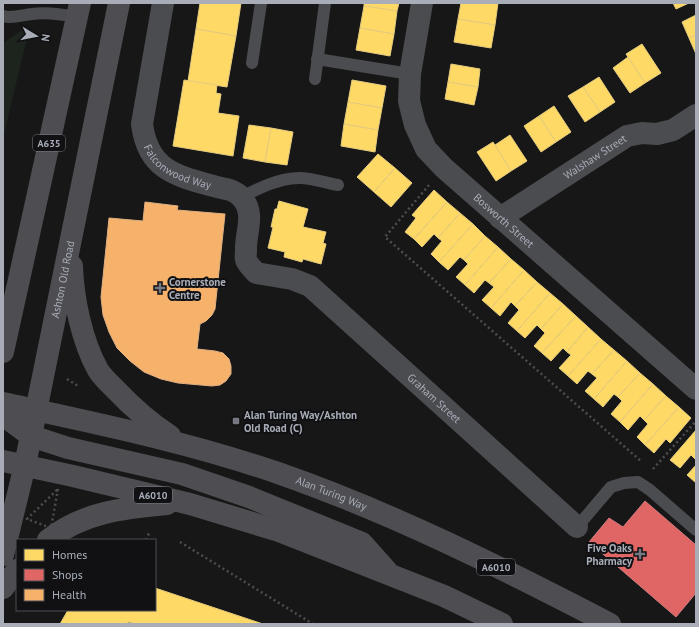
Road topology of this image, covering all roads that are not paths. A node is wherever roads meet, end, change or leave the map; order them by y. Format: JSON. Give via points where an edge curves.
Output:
{"nodes":[{"id":1,"x":119,"y":3,"type":"edge"},
{"id":2,"x":163,"y":3,"type":"edge"},
{"id":3,"x":261,"y":3,"type":"edge"},
{"id":4,"x":326,"y":3,"type":"edge"},
{"id":5,"x":422,"y":3,"type":"edge"},
{"id":6,"x":78,"y":10,"type":"edge"},
{"id":7,"x":3,"y":16,"type":"edge"},
{"id":8,"x":317,"y":59,"type":"junction"},
{"id":9,"x":252,"y":63,"type":"dead end"},
{"id":10,"x":410,"y":74,"type":"junction"},
{"id":11,"x":314,"y":79,"type":"dead end"},
{"id":12,"x":696,"y":115,"type":"edge"},
{"id":13,"x":338,"y":185,"type":"dead end"},
{"id":14,"x":242,"y":198,"type":"junction"},
{"id":15,"x":500,"y":218,"type":"junction"},
{"id":16,"x":72,"y":235,"type":"junction"},
{"id":17,"x":18,"y":284,"type":"junction"},
{"id":18,"x":3,"y":302,"type":"edge"},
{"id":19,"x":3,"y":352,"type":"edge"},
{"id":20,"x":696,"y":389,"type":"edge"},
{"id":21,"x":3,"y":403,"type":"edge"},
{"id":22,"x":36,"y":410,"type":"junction"},
{"id":23,"x":3,"y":413,"type":"edge"},
{"id":24,"x":3,"y":434,"type":"edge"},
{"id":25,"x":31,"y":436,"type":"junction"},
{"id":26,"x":179,"y":443,"type":"junction"},
{"id":27,"x":3,"y":461,"type":"edge"},
{"id":28,"x":25,"y":465,"type":"junction"},
{"id":29,"x":190,"y":504,"type":"junction"},
{"id":30,"x":577,"y":527,"type":"joint"},
{"id":31,"x":696,"y":530,"type":"edge"},
{"id":32,"x":49,"y":539,"type":"edge"},
{"id":33,"x":3,"y":556,"type":"edge"},
{"id":34,"x":16,"y":571,"type":"edge"},
{"id":35,"x":391,"y":575,"type":"junction"},
{"id":36,"x":3,"y":588,"type":"edge"},
{"id":37,"x":502,"y":624,"type":"edge"},
{"id":38,"x":610,"y":624,"type":"edge"}],
"edges":[{"from":1,"to":16,"type":"highway","name":"Ashton Old Road"},
{"from":2,"to":14,"type":"street","name":"Falconwood Way","via":[[142,124],[150,153],[161,166],[177,175],[232,190]]},
{"from":3,"to":9,"type":"lane"},
{"from":4,"to":8,"type":"lane"},
{"from":5,"to":10,"type":"street","name":"Bosworth Street"},
{"from":6,"to":7,"type":"lane","via":[[9,18]]},
{"from":6,"to":17,"type":"highway","number":"A635"},
{"from":8,"to":10,"type":"lane"},
{"from":8,"to":11,"type":"lane"},
{"from":10,"to":15,"type":"street","name":"Bosworth Street","via":[[409,101],[415,125],[426,148],[444,168]]},
{"from":12,"to":15,"type":"street","name":"Walshaw Street","via":[[673,130],[658,134],[642,133],[627,136]]},
{"from":13,"to":14,"type":"lane","via":[[298,178],[262,186]]},
{"from":14,"to":30,"type":"street","name":"Graham Street","via":[[249,208],[250,221],[246,260],[256,273],[286,278],[310,286]]},
{"from":15,"to":20,"type":"street","name":"Bosworth Street"},
{"from":16,"to":22,"type":"highway","name":"Ashton Old Road"},
{"from":16,"to":26,"type":"highway","via":[[75,296],[85,336],[98,369],[146,420]]},
{"from":17,"to":18,"type":"highway"},
{"from":17,"to":19,"type":"highway","number":"A635"},
{"from":21,"to":22,"type":"highway","number":"A6010"},
{"from":22,"to":25,"type":"highway","name":"Ashton Old Road"},
{"from":22,"to":26,"type":"highway","name":"Alan Turing Way","number":"A6010"},
{"from":23,"to":25,"type":"highway"},
{"from":24,"to":28,"type":"highway","via":[[14,440],[23,452]]},
{"from":25,"to":28,"type":"highway","name":"Ashton Old Road"},
{"from":25,"to":35,"type":"highway","via":[[68,448],[182,474],[248,497],[362,543]]},
{"from":26,"to":38,"type":"highway","name":"Alan Turing Way","number":"A6010","via":[[278,473],[382,512]]},
{"from":27,"to":28,"type":"highway","number":"A6010"},
{"from":28,"to":29,"type":"highway","number":"A6010"},
{"from":28,"to":33,"type":"highway","name":"Ashton Old Road"},
{"from":29,"to":32,"type":"highway","via":[[145,506],[100,514],[79,520]]},
{"from":29,"to":35,"type":"highway","number":"A6010","via":[[279,531]]},
{"from":30,"to":31,"type":"lane","via":[[611,487],[638,482]]},
{"from":34,"to":36,"type":"highway"},
{"from":35,"to":37,"type":"highway","number":"A6010","via":[[444,596]]}]}
